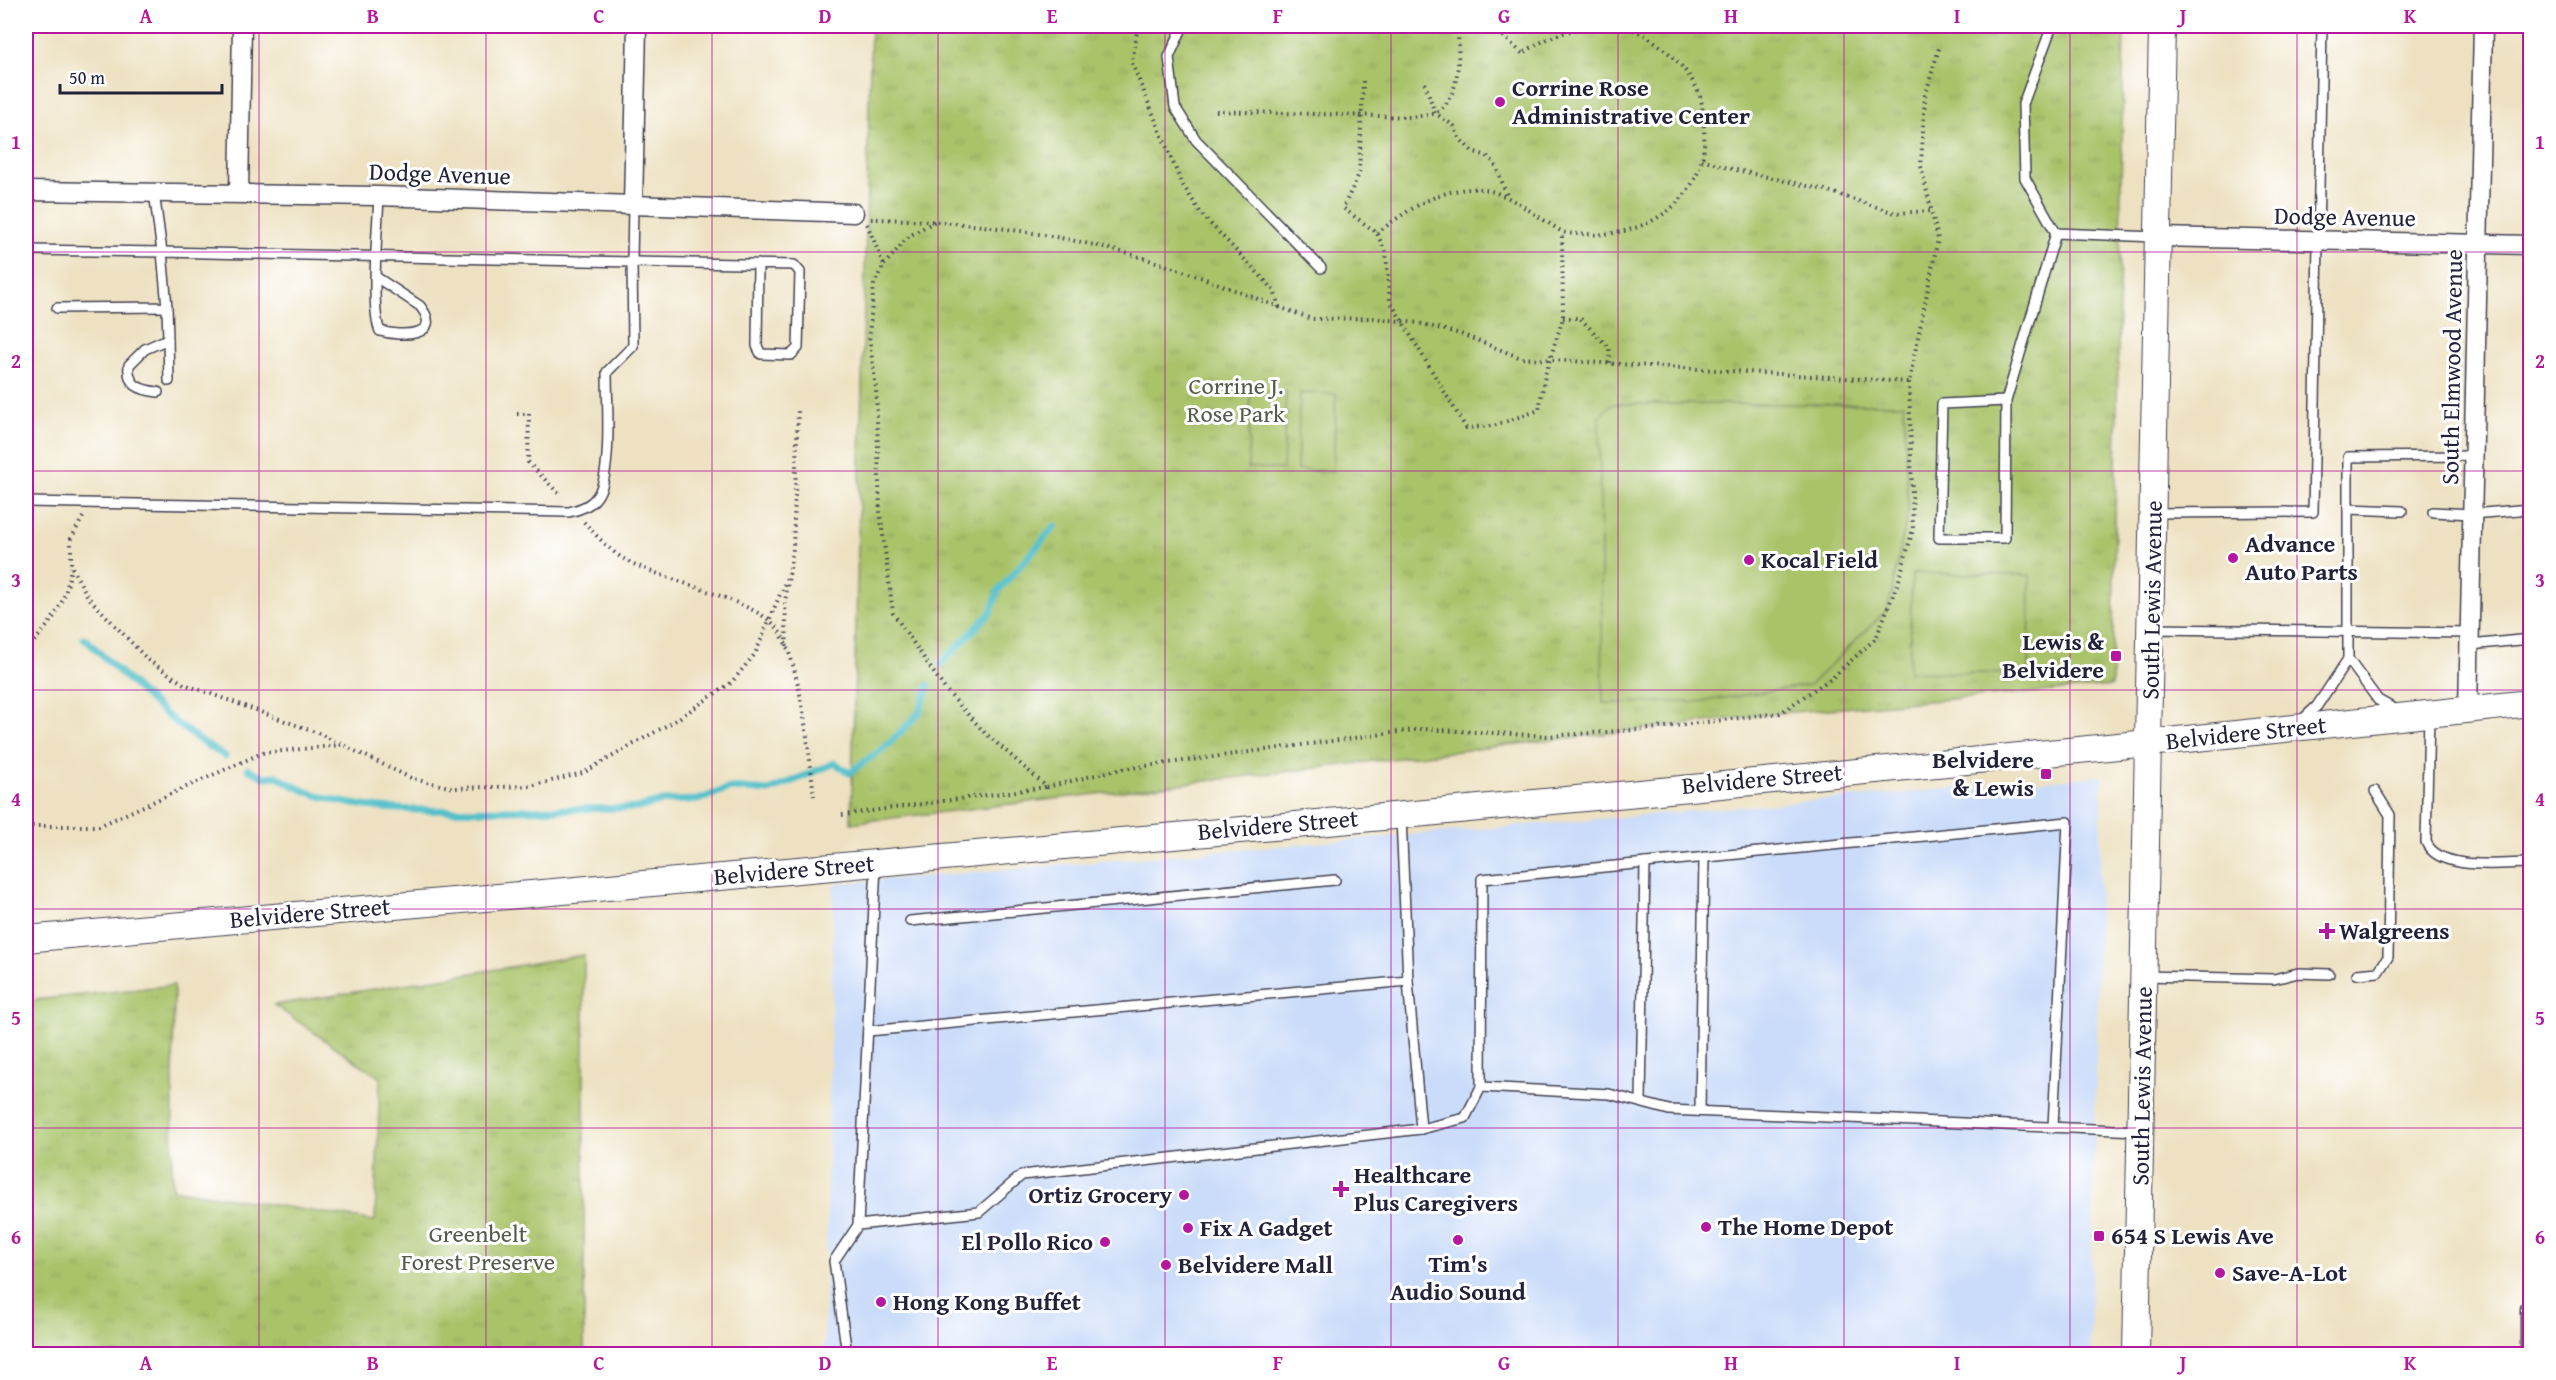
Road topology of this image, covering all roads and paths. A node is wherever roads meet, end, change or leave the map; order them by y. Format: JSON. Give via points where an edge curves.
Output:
{"nodes":[{"id":1,"x":242,"y":26,"type":"edge"},
{"id":2,"x":638,"y":26,"type":"edge"},
{"id":3,"x":1142,"y":26,"type":"edge"},
{"id":4,"x":1183,"y":26,"type":"edge"},
{"id":5,"x":1458,"y":26,"type":"edge"},
{"id":6,"x":1492,"y":26,"type":"edge"},
{"id":7,"x":1622,"y":26,"type":"edge"},
{"id":8,"x":2052,"y":26,"type":"edge"},
{"id":9,"x":2162,"y":26,"type":"edge"},
{"id":10,"x":2322,"y":26,"type":"edge"},
{"id":11,"x":2483,"y":26,"type":"edge"},
{"id":12,"x":1575,"y":27,"type":"edge"},
{"id":13,"x":1940,"y":45,"type":"dead end"},
{"id":14,"x":1363,"y":81,"type":"dead end"},
{"id":15,"x":1425,"y":83,"type":"dead end"},
{"id":16,"x":1216,"y":111,"type":"dead end"},
{"id":17,"x":1435,"y":113,"type":"junction"},
{"id":18,"x":1363,"y":115,"type":"junction"},
{"id":19,"x":1702,"y":159,"type":"junction"},
{"id":20,"x":26,"y":191,"type":"edge"},
{"id":21,"x":154,"y":192,"type":"junction"},
{"id":22,"x":239,"y":193,"type":"junction"},
{"id":23,"x":379,"y":196,"type":"junction"},
{"id":24,"x":1508,"y":196,"type":"junction"},
{"id":25,"x":633,"y":205,"type":"junction"},
{"id":26,"x":1932,"y":211,"type":"junction"},
{"id":27,"x":854,"y":213,"type":"dead end"},
{"id":28,"x":937,"y":220,"type":"junction"},
{"id":29,"x":1563,"y":232,"type":"junction"},
{"id":30,"x":1377,"y":233,"type":"junction"},
{"id":31,"x":2056,"y":233,"type":"junction"},
{"id":32,"x":2158,"y":237,"type":"junction"},
{"id":33,"x":2318,"y":240,"type":"junction"},
{"id":34,"x":2478,"y":244,"type":"junction"},
{"id":35,"x":2530,"y":245,"type":"edge"},
{"id":36,"x":26,"y":250,"type":"edge"},
{"id":37,"x":162,"y":252,"type":"junction"},
{"id":38,"x":377,"y":256,"type":"junction"},
{"id":39,"x":632,"y":262,"type":"junction"},
{"id":40,"x":758,"y":264,"type":"junction"},
{"id":41,"x":884,"y":264,"type":"junction"},
{"id":42,"x":1321,"y":268,"type":"dead end"},
{"id":43,"x":376,"y":276,"type":"junction"},
{"id":44,"x":167,"y":307,"type":"junction"},
{"id":45,"x":1279,"y":307,"type":"junction"},
{"id":46,"x":57,"y":308,"type":"dead end"},
{"id":47,"x":1563,"y":318,"type":"junction"},
{"id":48,"x":1401,"y":321,"type":"junction"},
{"id":49,"x":168,"y":339,"type":"junction"},
{"id":50,"x":1550,"y":361,"type":"junction"},
{"id":51,"x":1610,"y":365,"type":"junction"},
{"id":52,"x":170,"y":381,"type":"dead end"},
{"id":53,"x":1909,"y":382,"type":"junction"},
{"id":54,"x":158,"y":392,"type":"dead end"},
{"id":55,"x":2006,"y":401,"type":"junction"},
{"id":56,"x":798,"y":410,"type":"dead end"},
{"id":57,"x":517,"y":414,"type":"dead end"},
{"id":58,"x":2474,"y":456,"type":"junction"},
{"id":59,"x":26,"y":502,"type":"edge"},
{"id":60,"x":2348,"y":509,"type":"junction"},
{"id":61,"x":2530,"y":509,"type":"edge"},
{"id":62,"x":575,"y":510,"type":"junction"},
{"id":63,"x":2402,"y":511,"type":"dead end"},
{"id":64,"x":89,"y":512,"type":"dead end"},
{"id":65,"x":2433,"y":512,"type":"dead end"},
{"id":66,"x":2153,"y":513,"type":"junction"},
{"id":67,"x":2472,"y":514,"type":"junction"},
{"id":68,"x":71,"y":566,"type":"junction"},
{"id":69,"x":789,"y":573,"type":"junction"},
{"id":70,"x":769,"y":620,"type":"junction"},
{"id":71,"x":2151,"y":629,"type":"junction"},
{"id":72,"x":2347,"y":632,"type":"junction"},
{"id":73,"x":2470,"y":639,"type":"junction"},
{"id":74,"x":2530,"y":639,"type":"edge"},
{"id":75,"x":26,"y":650,"type":"edge"},
{"id":76,"x":788,"y":653,"type":"junction"},
{"id":77,"x":2348,"y":659,"type":"junction"},
{"id":78,"x":2530,"y":703,"type":"edge"},
{"id":79,"x":2468,"y":710,"type":"junction"},
{"id":80,"x":2417,"y":715,"type":"junction"},
{"id":81,"x":2295,"y":728,"type":"junction"},
{"id":82,"x":2149,"y":743,"type":"junction"},
{"id":83,"x":341,"y":745,"type":"junction"},
{"id":84,"x":1047,"y":787,"type":"junction"},
{"id":85,"x":2375,"y":790,"type":"dead end"},
{"id":86,"x":814,"y":796,"type":"dead end"},
{"id":87,"x":842,"y":814,"type":"dead end"},
{"id":88,"x":1401,"y":814,"type":"junction"},
{"id":89,"x":26,"y":826,"type":"edge"},
{"id":90,"x":1704,"y":857,"type":"junction"},
{"id":91,"x":876,"y":862,"type":"junction"},
{"id":92,"x":1645,"y":863,"type":"junction"},
{"id":93,"x":2530,"y":863,"type":"edge"},
{"id":94,"x":1335,"y":880,"type":"dead end"},
{"id":95,"x":910,"y":921,"type":"dead end"},
{"id":96,"x":26,"y":939,"type":"edge"},
{"id":97,"x":2330,"y":974,"type":"dead end"},
{"id":98,"x":2357,"y":974,"type":"dead end"},
{"id":99,"x":2144,"y":976,"type":"junction"},
{"id":100,"x":1408,"y":981,"type":"junction"},
{"id":101,"x":868,"y":1031,"type":"junction"},
{"id":102,"x":1481,"y":1087,"type":"junction"},
{"id":103,"x":1641,"y":1102,"type":"junction"},
{"id":104,"x":1700,"y":1111,"type":"junction"},
{"id":105,"x":2053,"y":1127,"type":"junction"},
{"id":106,"x":1421,"y":1129,"type":"junction"},
{"id":107,"x":2141,"y":1131,"type":"junction"},
{"id":108,"x":858,"y":1224,"type":"junction"},
{"id":109,"x":2530,"y":1309,"type":"edge"},
{"id":110,"x":847,"y":1354,"type":"edge"},
{"id":111,"x":2136,"y":1354,"type":"edge"},
{"id":112,"x":2530,"y":1354,"type":"edge"}],
"edges":[{"from":1,"to":22,"type":"street"},
{"from":2,"to":25,"type":"street"},
{"from":3,"to":45,"type":"path","via":[[1137,32],[1132,63],[1181,182],[1202,215],[1274,290]]},
{"from":4,"to":42,"type":"lane","via":[[1169,57],[1175,107],[1196,140]]},
{"from":5,"to":17,"type":"path","via":[[1458,81],[1451,96]]},
{"from":6,"to":12,"type":"path","via":[[1523,54],[1533,45]]},
{"from":7,"to":12,"type":"path"},
{"from":7,"to":19,"type":"path","via":[[1650,39],[1680,62],[1701,94]]},
{"from":8,"to":31,"type":"lane","via":[[2023,104],[2025,178]]},
{"from":9,"to":32,"type":"main road","name":"South Lewis Avenue"},
{"from":10,"to":33,"type":"lane"},
{"from":11,"to":34,"type":"street","name":"South Elmwood Avenue"},
{"from":13,"to":26,"type":"path","via":[[1924,96],[1921,166]]},
{"from":14,"to":18,"type":"path"},
{"from":15,"to":17,"type":"path"},
{"from":16,"to":18,"type":"path"},
{"from":17,"to":18,"type":"path","via":[[1411,117]]},
{"from":17,"to":24,"type":"path","via":[[1454,126],[1472,151],[1487,156],[1495,164]]},
{"from":18,"to":30,"type":"path","via":[[1359,174],[1343,208]]},
{"from":19,"to":26,"type":"path","via":[[1825,190],[1895,213]]},
{"from":19,"to":29,"type":"path","via":[[1683,195],[1660,218],[1630,232]]},
{"from":20,"to":21,"type":"street","name":"Dodge Avenue"},
{"from":21,"to":22,"type":"street","name":"Dodge Avenue"},
{"from":21,"to":37,"type":"lane"},
{"from":22,"to":23,"type":"street","name":"Dodge Avenue"},
{"from":23,"to":25,"type":"street","name":"Dodge Avenue"},
{"from":23,"to":38,"type":"lane"},
{"from":24,"to":29,"type":"path"},
{"from":24,"to":30,"type":"path","via":[[1472,188],[1441,193]]},
{"from":25,"to":27,"type":"street","name":"Dodge Avenue"},
{"from":25,"to":39,"type":"lane"},
{"from":26,"to":53,"type":"path","via":[[1938,239]]},
{"from":28,"to":41,"type":"path","via":[[909,236]]},
{"from":28,"to":41,"type":"path","via":[[866,219]]},
{"from":28,"to":45,"type":"path","via":[[1062,239],[1158,262]]},
{"from":29,"to":47,"type":"path"},
{"from":30,"to":48,"type":"path","via":[[1386,254],[1390,301]]},
{"from":31,"to":32,"type":"lane"},
{"from":31,"to":55,"type":"lane"},
{"from":32,"to":33,"type":"street","name":"Dodge Avenue"},
{"from":32,"to":66,"type":"main road","name":"South Lewis Avenue"},
{"from":33,"to":34,"type":"street","name":"Dodge Avenue"},
{"from":33,"to":66,"type":"lane","via":[[2313,512]]},
{"from":34,"to":35,"type":"street","name":"Dodge Avenue"},
{"from":34,"to":58,"type":"street","name":"South Elmwood Avenue"},
{"from":36,"to":37,"type":"lane"},
{"from":37,"to":38,"type":"lane"},
{"from":37,"to":44,"type":"lane"},
{"from":38,"to":39,"type":"lane"},
{"from":38,"to":43,"type":"lane"},
{"from":39,"to":40,"type":"lane"},
{"from":39,"to":62,"type":"lane","via":[[633,346],[607,372],[605,473],[599,494],[586,507]]},
{"from":40,"to":40,"type":"lane","via":[[794,265],[800,272],[798,348],[790,355],[761,354],[757,346]]},
{"from":41,"to":84,"type":"path","via":[[874,285],[869,336],[876,388],[880,512],[892,612],[945,689],[985,733]]},
{"from":43,"to":43,"type":"lane","via":[[376,322],[380,331],[406,336],[420,332],[426,324],[425,312]]},
{"from":44,"to":46,"type":"lane"},
{"from":44,"to":49,"type":"lane"},
{"from":45,"to":48,"type":"path","via":[[1312,319]]},
{"from":47,"to":50,"type":"path"},
{"from":47,"to":51,"type":"path","via":[[1580,318],[1609,348]]},
{"from":48,"to":50,"type":"path","via":[[1461,334],[1521,358]]},
{"from":48,"to":50,"type":"path","via":[[1466,428],[1493,426],[1539,410]]},
{"from":49,"to":52,"type":"lane"},
{"from":49,"to":54,"type":"lane","via":[[145,349],[129,365],[132,384],[141,390]]},
{"from":50,"to":51,"type":"path"},
{"from":51,"to":53,"type":"path"},
{"from":53,"to":84,"type":"path","via":[[1913,528],[1899,580],[1876,638],[1833,677],[1780,712],[1649,729],[1549,736],[1421,729],[1116,770]]},
{"from":55,"to":55,"type":"lane","via":[[2005,538],[1939,538],[1942,404]]},
{"from":56,"to":69,"type":"path"},
{"from":57,"to":62,"type":"path","via":[[529,414],[528,462]]},
{"from":58,"to":60,"type":"lane","via":[[2348,457]]},
{"from":58,"to":67,"type":"street","name":"South Elmwood Avenue"},
{"from":59,"to":62,"type":"lane"},
{"from":60,"to":63,"type":"lane"},
{"from":60,"to":72,"type":"lane"},
{"from":61,"to":67,"type":"lane"},
{"from":62,"to":70,"type":"path","via":[[623,559]]},
{"from":64,"to":68,"type":"path","via":[[80,520],[71,539]]},
{"from":65,"to":67,"type":"lane"},
{"from":66,"to":71,"type":"main road","name":"South Lewis Avenue"},
{"from":67,"to":73,"type":"street","name":"South Elmwood Avenue"},
{"from":68,"to":75,"type":"path","via":[[67,594],[55,619]]},
{"from":68,"to":83,"type":"path","via":[[88,597],[119,630],[148,660],[184,684]]},
{"from":69,"to":70,"type":"path"},
{"from":69,"to":76,"type":"path","via":[[785,602]]},
{"from":70,"to":76,"type":"path"},
{"from":70,"to":83,"type":"path","via":[[755,654],[731,683],[676,720],[583,773],[531,786],[454,788],[413,779]]},
{"from":71,"to":72,"type":"lane"},
{"from":71,"to":82,"type":"main road","name":"South Lewis Avenue"},
{"from":72,"to":73,"type":"lane"},
{"from":72,"to":77,"type":"lane"},
{"from":73,"to":74,"type":"lane"},
{"from":73,"to":79,"type":"street","name":"South Elmwood Avenue"},
{"from":76,"to":86,"type":"path","via":[[800,696]]},
{"from":77,"to":80,"type":"lane","via":[[2378,700]]},
{"from":77,"to":81,"type":"lane","via":[[2317,706]]},
{"from":78,"to":79,"type":"main road","name":"Belvidere Street"},
{"from":79,"to":80,"type":"main road","name":"Belvidere Street"},
{"from":80,"to":81,"type":"main road","name":"Belvidere Street"},
{"from":80,"to":93,"type":"lane","via":[[2426,842],[2431,852],[2442,859],[2462,862]]},
{"from":81,"to":82,"type":"main road","name":"Belvidere Street"},
{"from":82,"to":88,"type":"main road","name":"Belvidere Street"},
{"from":82,"to":99,"type":"main road","name":"South Lewis Avenue"},
{"from":83,"to":89,"type":"path","via":[[262,753],[99,826]]},
{"from":84,"to":87,"type":"path"},
{"from":85,"to":98,"type":"lane","via":[[2390,815],[2388,957],[2378,972]]},
{"from":88,"to":91,"type":"main road","name":"Belvidere Street"},
{"from":88,"to":100,"type":"lane"},
{"from":90,"to":92,"type":"lane"},
{"from":90,"to":104,"type":"lane"},
{"from":90,"to":105,"type":"lane","via":[[2068,822]]},
{"from":91,"to":96,"type":"main road","name":"Belvidere Street"},
{"from":91,"to":101,"type":"lane"},
{"from":92,"to":102,"type":"lane","via":[[1482,879]]},
{"from":92,"to":103,"type":"lane"},
{"from":94,"to":95,"type":"lane"},
{"from":97,"to":99,"type":"lane","via":[[2298,973],[2274,979]]},
{"from":99,"to":107,"type":"main road","name":"South Lewis Avenue"},
{"from":100,"to":101,"type":"lane"},
{"from":100,"to":106,"type":"lane"},
{"from":101,"to":108,"type":"lane"},
{"from":102,"to":103,"type":"lane","via":[[1609,1094]]},
{"from":102,"to":106,"type":"lane","via":[[1465,1118]]},
{"from":103,"to":104,"type":"lane","via":[[1669,1110]]},
{"from":104,"to":105,"type":"lane"},
{"from":105,"to":107,"type":"lane"},
{"from":106,"to":108,"type":"lane","via":[[1022,1175],[979,1212]]},
{"from":107,"to":111,"type":"main road","name":"South Lewis Avenue"},
{"from":108,"to":110,"type":"lane","via":[[834,1261]]},
{"from":109,"to":112,"type":"street"}]}
